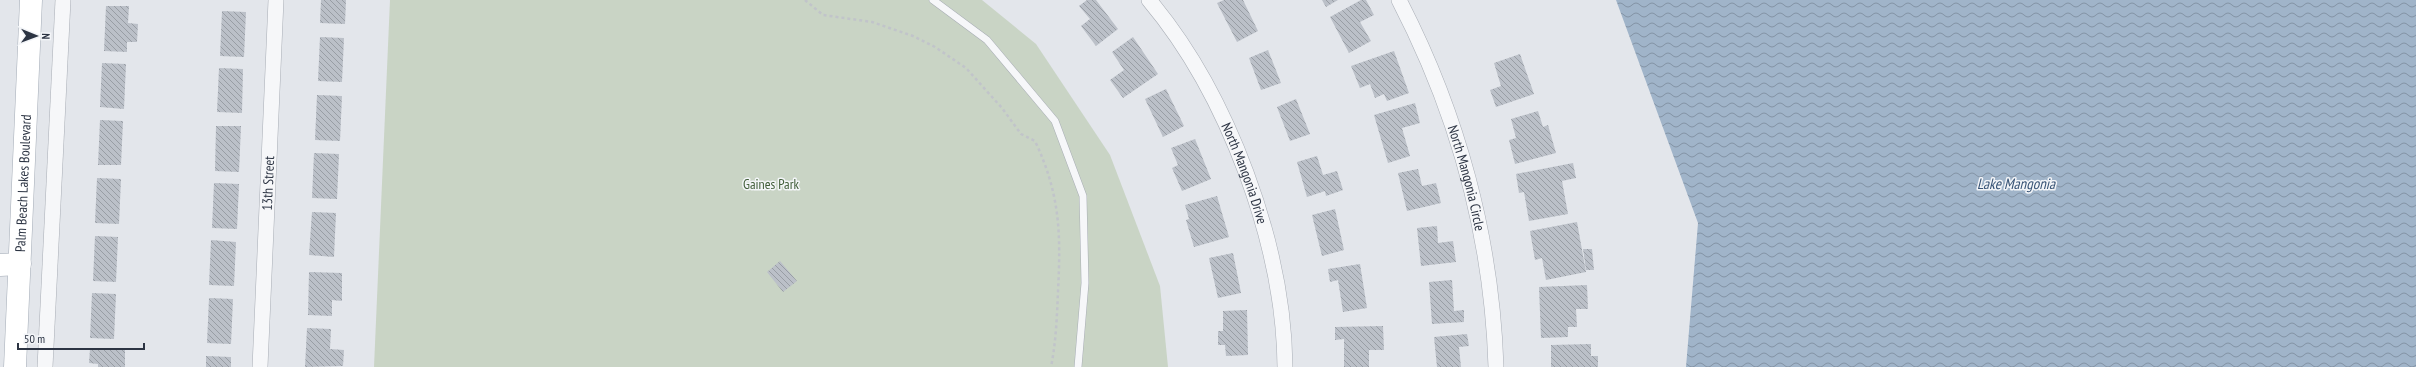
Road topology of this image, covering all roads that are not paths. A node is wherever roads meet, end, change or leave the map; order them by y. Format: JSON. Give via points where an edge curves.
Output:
{"nodes":[{"id":1,"x":31,"y":0,"type":"edge"},
{"id":2,"x":62,"y":0,"type":"edge"},
{"id":3,"x":276,"y":0,"type":"edge"},
{"id":4,"x":933,"y":0,"type":"edge"},
{"id":5,"x":1149,"y":0,"type":"edge"},
{"id":6,"x":1399,"y":0,"type":"edge"},
{"id":7,"x":10,"y":265,"type":"edge"},
{"id":8,"x":15,"y":367,"type":"edge"},
{"id":9,"x":45,"y":367,"type":"edge"},
{"id":10,"x":260,"y":367,"type":"edge"},
{"id":11,"x":1078,"y":367,"type":"edge"},
{"id":12,"x":1285,"y":367,"type":"edge"},
{"id":13,"x":1496,"y":367,"type":"edge"}],
"edges":[{"from":1,"to":7,"type":"main road","name":"Palm Beach Lakes Boulevard"},
{"from":2,"to":9,"type":"street"},
{"from":3,"to":10,"type":"street","name":"13th Street"},
{"from":4,"to":11,"type":"lane","via":[[987,40],[1055,121],[1083,196],[1085,283]]},
{"from":5,"to":12,"type":"street","name":"North Mangonia Drive","via":[[1207,88],[1244,167],[1260,214],[1272,263],[1281,312]]},
{"from":6,"to":13,"type":"street","name":"North Mangonia Circle","via":[[1438,84],[1458,139],[1473,194],[1487,265]]},
{"from":7,"to":8,"type":"main road","name":"Palm Beach Lakes Boulevard"}]}
